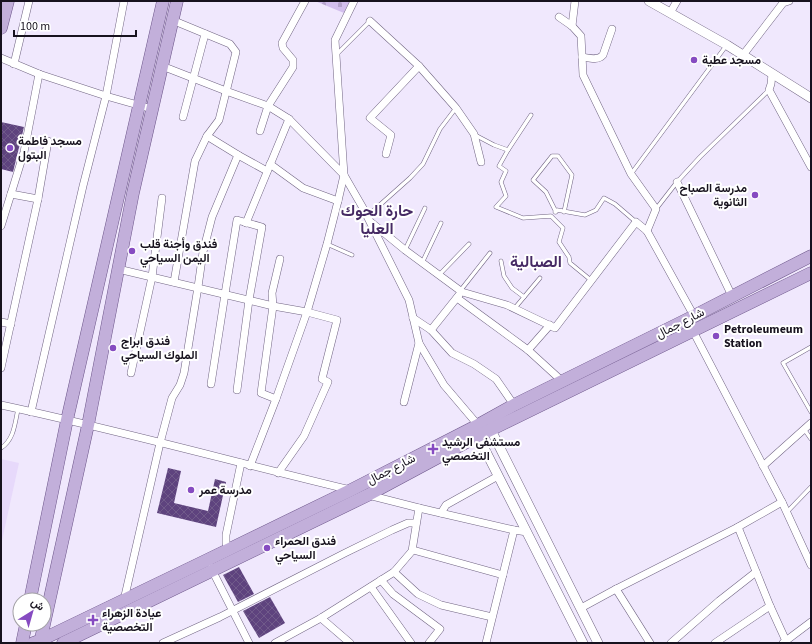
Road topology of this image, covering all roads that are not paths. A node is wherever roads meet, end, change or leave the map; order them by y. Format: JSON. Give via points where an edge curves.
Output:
{"nodes":[{"id":1,"x":8,"y":1,"type":"edge"},
{"id":2,"x":29,"y":1,"type":"edge"},
{"id":3,"x":124,"y":1,"type":"edge"},
{"id":4,"x":163,"y":1,"type":"edge"},
{"id":5,"x":177,"y":1,"type":"edge"},
{"id":6,"x":305,"y":1,"type":"edge"},
{"id":7,"x":354,"y":1,"type":"edge"},
{"id":8,"x":574,"y":1,"type":"edge"},
{"id":9,"x":649,"y":1,"type":"edge"},
{"id":10,"x":677,"y":1,"type":"edge"},
{"id":11,"x":785,"y":2,"type":"edge"},
{"id":12,"x":670,"y":13,"type":"junction"},
{"id":13,"x":560,"y":17,"type":"dead end"},
{"id":14,"x":172,"y":20,"type":"junction"},
{"id":15,"x":370,"y":21,"type":"joint"},
{"id":16,"x":572,"y":26,"type":"junction"},
{"id":17,"x":1,"y":28,"type":"edge"},
{"id":18,"x":612,"y":29,"type":"dead end"},
{"id":19,"x":204,"y":34,"type":"junction"},
{"id":20,"x":727,"y":45,"type":"junction"},
{"id":21,"x":336,"y":54,"type":"junction"},
{"id":22,"x":743,"y":56,"type":"junction"},
{"id":23,"x":582,"y":57,"type":"junction"},
{"id":24,"x":1,"y":58,"type":"edge"},
{"id":25,"x":14,"y":64,"type":"junction"},
{"id":26,"x":162,"y":66,"type":"junction"},
{"id":27,"x":419,"y":66,"type":"junction"},
{"id":28,"x":39,"y":74,"type":"junction"},
{"id":29,"x":772,"y":74,"type":"junction"},
{"id":30,"x":193,"y":78,"type":"junction"},
{"id":31,"x":769,"y":90,"type":"junction"},
{"id":32,"x":226,"y":91,"type":"junction"},
{"id":33,"x":106,"y":96,"type":"junction"},
{"id":34,"x":810,"y":96,"type":"edge"},
{"id":35,"x":139,"y":105,"type":"junction"},
{"id":36,"x":268,"y":106,"type":"junction"},
{"id":37,"x":456,"y":108,"type":"junction"},
{"id":38,"x":152,"y":109,"type":"junction"},
{"id":39,"x":530,"y":115,"type":"dead end"},
{"id":40,"x":183,"y":117,"type":"dead end"},
{"id":41,"x":289,"y":119,"type":"junction"},
{"id":42,"x":260,"y":131,"type":"dead end"},
{"id":43,"x":474,"y":134,"type":"junction"},
{"id":44,"x":207,"y":136,"type":"junction"},
{"id":45,"x":48,"y":141,"type":"dead end"},
{"id":46,"x":508,"y":150,"type":"junction"},
{"id":47,"x":386,"y":154,"type":"dead end"},
{"id":48,"x":238,"y":156,"type":"junction"},
{"id":49,"x":481,"y":162,"type":"dead end"},
{"id":50,"x":269,"y":167,"type":"junction"},
{"id":51,"x":811,"y":167,"type":"edge"},
{"id":52,"x":631,"y":174,"type":"junction"},
{"id":53,"x":344,"y":175,"type":"junction"},
{"id":54,"x":677,"y":182,"type":"junction"},
{"id":55,"x":11,"y":194,"type":"junction"},
{"id":56,"x":162,"y":198,"type":"dead end"},
{"id":57,"x":38,"y":199,"type":"junction"},
{"id":58,"x":338,"y":201,"type":"junction"},
{"id":59,"x":425,"y":208,"type":"dead end"},
{"id":60,"x":656,"y":209,"type":"junction"},
{"id":61,"x":556,"y":212,"type":"junction"},
{"id":62,"x":564,"y":212,"type":"junction"},
{"id":63,"x":551,"y":216,"type":"junction"},
{"id":64,"x":370,"y":221,"type":"junction"},
{"id":65,"x":441,"y":222,"type":"dead end"},
{"id":66,"x":636,"y":222,"type":"junction"},
{"id":67,"x":246,"y":223,"type":"junction"},
{"id":68,"x":1,"y":226,"type":"edge"},
{"id":69,"x":647,"y":231,"type":"junction"},
{"id":70,"x":327,"y":244,"type":"junction"},
{"id":71,"x":469,"y":244,"type":"dead end"},
{"id":72,"x":405,"y":250,"type":"junction"},
{"id":73,"x":490,"y":253,"type":"dead end"},
{"id":74,"x":352,"y":255,"type":"dead end"},
{"id":75,"x":811,"y":256,"type":"edge"},
{"id":76,"x":280,"y":259,"type":"dead end"},
{"id":77,"x":502,"y":261,"type":"dead end"},
{"id":78,"x":422,"y":263,"type":"junction"},
{"id":79,"x":118,"y":269,"type":"junction"},
{"id":80,"x":811,"y":273,"type":"edge"},
{"id":81,"x":439,"y":275,"type":"junction"},
{"id":82,"x":152,"y":277,"type":"junction"},
{"id":83,"x":540,"y":278,"type":"dead end"},
{"id":84,"x":592,"y":281,"type":"junction"},
{"id":85,"x":174,"y":282,"type":"junction"},
{"id":86,"x":198,"y":288,"type":"junction"},
{"id":87,"x":461,"y":291,"type":"junction"},
{"id":88,"x":225,"y":294,"type":"junction"},
{"id":89,"x":732,"y":296,"type":"junction"},
{"id":90,"x":524,"y":297,"type":"junction"},
{"id":91,"x":457,"y":298,"type":"junction"},
{"id":92,"x":249,"y":300,"type":"junction"},
{"id":93,"x":273,"y":306,"type":"junction"},
{"id":94,"x":514,"y":309,"type":"junction"},
{"id":95,"x":306,"y":312,"type":"junction"},
{"id":96,"x":413,"y":318,"type":"junction"},
{"id":97,"x":690,"y":318,"type":"junction"},
{"id":98,"x":1,"y":322,"type":"edge"},
{"id":99,"x":11,"y":324,"type":"junction"},
{"id":100,"x":550,"y":326,"type":"junction"},
{"id":101,"x":431,"y":330,"type":"junction"},
{"id":102,"x":693,"y":331,"type":"junction"},
{"id":103,"x":419,"y":343,"type":"junction"},
{"id":104,"x":811,"y":347,"type":"edge"},
{"id":105,"x":528,"y":350,"type":"junction"},
{"id":106,"x":1,"y":368,"type":"edge"},
{"id":107,"x":131,"y":373,"type":"dead end"},
{"id":108,"x":562,"y":381,"type":"junction"},
{"id":109,"x":211,"y":384,"type":"dead end"},
{"id":110,"x":237,"y":390,"type":"dead end"},
{"id":111,"x":276,"y":399,"type":"junction"},
{"id":112,"x":404,"y":402,"type":"dead end"},
{"id":113,"x":1,"y":405,"type":"edge"},
{"id":114,"x":514,"y":405,"type":"junction"},
{"id":115,"x":18,"y":409,"type":"junction"},
{"id":116,"x":31,"y":412,"type":"junction"},
{"id":117,"x":811,"y":412,"type":"edge"},
{"id":118,"x":67,"y":420,"type":"junction"},
{"id":119,"x":811,"y":423,"type":"edge"},
{"id":120,"x":88,"y":425,"type":"junction"},
{"id":121,"x":804,"y":429,"type":"junction"},
{"id":122,"x":478,"y":430,"type":"junction"},
{"id":123,"x":491,"y":430,"type":"junction"},
{"id":124,"x":811,"y":439,"type":"edge"},
{"id":125,"x":160,"y":442,"type":"junction"},
{"id":126,"x":1,"y":448,"type":"edge"},
{"id":127,"x":241,"y":463,"type":"junction"},
{"id":128,"x":250,"y":466,"type":"junction"},
{"id":129,"x":763,"y":466,"type":"junction"},
{"id":130,"x":278,"y":472,"type":"junction"},
{"id":131,"x":498,"y":476,"type":"junction"},
{"id":132,"x":811,"y":487,"type":"edge"},
{"id":133,"x":351,"y":490,"type":"junction"},
{"id":134,"x":368,"y":495,"type":"junction"},
{"id":135,"x":782,"y":502,"type":"junction"},
{"id":136,"x":419,"y":508,"type":"junction"},
{"id":137,"x":786,"y":512,"type":"junction"},
{"id":138,"x":441,"y":513,"type":"junction"},
{"id":139,"x":416,"y":524,"type":"junction"},
{"id":140,"x":738,"y":527,"type":"junction"},
{"id":141,"x":514,"y":530,"type":"junction"},
{"id":142,"x":527,"y":532,"type":"junction"},
{"id":143,"x":228,"y":550,"type":"junction"},
{"id":144,"x":413,"y":550,"type":"junction"},
{"id":145,"x":811,"y":564,"type":"edge"},
{"id":146,"x":210,"y":566,"type":"junction"},
{"id":147,"x":394,"y":572,"type":"junction"},
{"id":148,"x":756,"y":572,"type":"junction"},
{"id":149,"x":503,"y":575,"type":"junction"},
{"id":150,"x":382,"y":580,"type":"junction"},
{"id":151,"x":371,"y":587,"type":"junction"},
{"id":152,"x":616,"y":589,"type":"junction"},
{"id":153,"x":32,"y":592,"type":"edge"},
{"id":154,"x":124,"y":600,"type":"junction"},
{"id":155,"x":770,"y":606,"type":"junction"},
{"id":156,"x":581,"y":608,"type":"junction"},
{"id":157,"x":233,"y":611,"type":"junction"},
{"id":158,"x":492,"y":617,"type":"junction"},
{"id":159,"x":321,"y":618,"type":"junction"},
{"id":160,"x":811,"y":622,"type":"edge"},
{"id":161,"x":24,"y":632,"type":"edge"},
{"id":162,"x":38,"y":642,"type":"edge"},
{"id":163,"x":784,"y":642,"type":"edge"},
{"id":164,"x":22,"y":643,"type":"edge"},
{"id":165,"x":63,"y":643,"type":"edge"},
{"id":166,"x":163,"y":643,"type":"edge"},
{"id":167,"x":249,"y":643,"type":"edge"},
{"id":168,"x":274,"y":643,"type":"edge"},
{"id":169,"x":350,"y":643,"type":"edge"},
{"id":170,"x":411,"y":643,"type":"edge"},
{"id":171,"x":429,"y":643,"type":"edge"},
{"id":172,"x":486,"y":643,"type":"edge"},
{"id":173,"x":583,"y":643,"type":"edge"},
{"id":174,"x":598,"y":643,"type":"edge"},
{"id":175,"x":650,"y":643,"type":"edge"},
{"id":176,"x":671,"y":643,"type":"edge"},
{"id":177,"x":715,"y":643,"type":"edge"}],
"edges":[{"from":1,"to":17,"type":"main road"},
{"from":2,"to":25,"type":"street"},
{"from":3,"to":33,"type":"street"},
{"from":4,"to":35,"type":"main road"},
{"from":5,"to":14,"type":"main road"},
{"from":6,"to":36,"type":"street","via":[[282,43],[293,60],[293,67]]},
{"from":7,"to":21,"type":"street","via":[[335,40]]},
{"from":8,"to":16,"type":"street"},
{"from":9,"to":12,"type":"street"},
{"from":10,"to":12,"type":"street"},
{"from":11,"to":22,"type":"street"},
{"from":12,"to":20,"type":"street"},
{"from":13,"to":16,"type":"street"},
{"from":14,"to":19,"type":"street"},
{"from":14,"to":26,"type":"main road"},
{"from":15,"to":21,"type":"lane"},
{"from":15,"to":27,"type":"street"},
{"from":16,"to":23,"type":"street","via":[[581,36]]},
{"from":18,"to":23,"type":"street","via":[[600,58]]},
{"from":19,"to":30,"type":"street"},
{"from":19,"to":32,"type":"street","via":[[230,44],[236,52]]},
{"from":20,"to":22,"type":"street"},
{"from":20,"to":52,"type":"lane"},
{"from":21,"to":53,"type":"street"},
{"from":22,"to":29,"type":"street"},
{"from":23,"to":52,"type":"street","via":[[583,75]]},
{"from":24,"to":25,"type":"street"},
{"from":25,"to":28,"type":"street"},
{"from":26,"to":30,"type":"street"},
{"from":26,"to":38,"type":"main road"},
{"from":27,"to":37,"type":"street"},
{"from":27,"to":47,"type":"street","via":[[370,118],[391,136]]},
{"from":28,"to":33,"type":"street"},
{"from":28,"to":55,"type":"street","via":[[24,152]]},
{"from":29,"to":31,"type":"street"},
{"from":29,"to":34,"type":"street"},
{"from":30,"to":32,"type":"street"},
{"from":30,"to":40,"type":"street"},
{"from":31,"to":51,"type":"street"},
{"from":31,"to":54,"type":"lane"},
{"from":32,"to":36,"type":"street"},
{"from":32,"to":44,"type":"street","via":[[219,120]]},
{"from":33,"to":35,"type":"street"},
{"from":33,"to":116,"type":"street"},
{"from":35,"to":38,"type":"street"},
{"from":35,"to":118,"type":"main road"},
{"from":36,"to":41,"type":"street"},
{"from":36,"to":42,"type":"street"},
{"from":37,"to":43,"type":"street"},
{"from":37,"to":64,"type":"lane","via":[[440,129],[423,164],[372,211]]},
{"from":38,"to":79,"type":"main road"},
{"from":39,"to":46,"type":"lane"},
{"from":41,"to":50,"type":"street"},
{"from":41,"to":53,"type":"street"},
{"from":43,"to":46,"type":"lane"},
{"from":43,"to":49,"type":"street"},
{"from":44,"to":48,"type":"street"},
{"from":44,"to":85,"type":"street","via":[[195,161]]},
{"from":45,"to":57,"type":"street"},
{"from":46,"to":63,"type":"lane","via":[[498,166],[506,171],[501,182],[506,196],[496,207],[523,218]]},
{"from":48,"to":50,"type":"street"},
{"from":48,"to":86,"type":"street","via":[[212,217],[203,252]]},
{"from":50,"to":58,"type":"street","via":[[303,188]]},
{"from":50,"to":67,"type":"street"},
{"from":52,"to":60,"type":"street"},
{"from":53,"to":58,"type":"street"},
{"from":53,"to":64,"type":"street"},
{"from":54,"to":60,"type":"lane"},
{"from":54,"to":89,"type":"street"},
{"from":55,"to":57,"type":"street"},
{"from":55,"to":68,"type":"street"},
{"from":56,"to":82,"type":"street"},
{"from":57,"to":99,"type":"street"},
{"from":58,"to":70,"type":"street"},
{"from":59,"to":72,"type":"lane"},
{"from":60,"to":69,"type":"street"},
{"from":61,"to":62,"type":"lane"},
{"from":61,"to":62,"type":"lane","via":[[546,192],[533,180],[552,156],[558,156],[572,175]]},
{"from":61,"to":63,"type":"lane"},
{"from":62,"to":66,"type":"lane","via":[[585,215],[596,210],[604,198]]},
{"from":63,"to":84,"type":"lane","via":[[563,228],[559,242],[569,257],[570,264]]},
{"from":64,"to":72,"type":"street"},
{"from":64,"to":96,"type":"street","via":[[408,300]]},
{"from":65,"to":78,"type":"lane"},
{"from":66,"to":69,"type":"street"},
{"from":66,"to":84,"type":"street"},
{"from":67,"to":88,"type":"street","via":[[237,220]]},
{"from":67,"to":92,"type":"street","via":[[262,227]]},
{"from":69,"to":97,"type":"street"},
{"from":70,"to":74,"type":"lane"},
{"from":70,"to":95,"type":"street"},
{"from":71,"to":81,"type":"lane"},
{"from":72,"to":78,"type":"street"},
{"from":73,"to":87,"type":"lane"},
{"from":75,"to":89,"type":"main road","name":"شارع جمال"},
{"from":76,"to":93,"type":"street","via":[[272,293]]},
{"from":77,"to":90,"type":"lane","via":[[504,276],[512,288]]},
{"from":78,"to":81,"type":"street"},
{"from":79,"to":82,"type":"street"},
{"from":79,"to":120,"type":"main road"},
{"from":80,"to":102,"type":"main road","name":"شارع جمال"},
{"from":81,"to":87,"type":"street"},
{"from":82,"to":85,"type":"street"},
{"from":82,"to":107,"type":"street"},
{"from":83,"to":90,"type":"lane"},
{"from":84,"to":100,"type":"street","via":[[555,328]]},
{"from":85,"to":86,"type":"street"},
{"from":86,"to":88,"type":"street"},
{"from":86,"to":125,"type":"street","via":[[184,373],[172,398]]},
{"from":87,"to":91,"type":"street"},
{"from":87,"to":94,"type":"street"},
{"from":88,"to":92,"type":"street"},
{"from":88,"to":109,"type":"street"},
{"from":89,"to":97,"type":"main road","name":"شارع جمال"},
{"from":90,"to":94,"type":"lane"},
{"from":91,"to":101,"type":"street"},
{"from":91,"to":105,"type":"street"},
{"from":92,"to":93,"type":"street"},
{"from":92,"to":110,"type":"street"},
{"from":93,"to":95,"type":"street"},
{"from":93,"to":111,"type":"street","via":[[261,393]]},
{"from":94,"to":100,"type":"street"},
{"from":95,"to":111,"type":"street"},
{"from":95,"to":130,"type":"street","via":[[337,320],[322,379],[328,382],[304,436]]},
{"from":96,"to":101,"type":"street"},
{"from":96,"to":103,"type":"street"},
{"from":97,"to":102,"type":"main road"},
{"from":97,"to":108,"type":"main road","name":"شارع جمال"},
{"from":98,"to":99,"type":"street"},
{"from":99,"to":106,"type":"street"},
{"from":100,"to":105,"type":"street"},
{"from":101,"to":114,"type":"street","via":[[452,353],[496,379]]},
{"from":102,"to":123,"type":"main road","name":"شارع جمال"},
{"from":102,"to":129,"type":"street"},
{"from":103,"to":112,"type":"street"},
{"from":103,"to":122,"type":"street","via":[[444,385]]},
{"from":104,"to":117,"type":"lane","via":[[783,363]]},
{"from":105,"to":108,"type":"street"},
{"from":108,"to":114,"type":"main road","name":"شارع جمال"},
{"from":111,"to":128,"type":"street"},
{"from":113,"to":115,"type":"street"},
{"from":114,"to":122,"type":"main road","name":"شارع جمال"},
{"from":115,"to":116,"type":"street"},
{"from":115,"to":126,"type":"lane","via":[[10,439]]},
{"from":116,"to":118,"type":"street"},
{"from":118,"to":120,"type":"street"},
{"from":118,"to":153,"type":"main road"},
{"from":119,"to":121,"type":"street"},
{"from":120,"to":125,"type":"street"},
{"from":120,"to":162,"type":"main road"},
{"from":121,"to":124,"type":"lane"},
{"from":121,"to":129,"type":"street"},
{"from":122,"to":123,"type":"main road","name":"شارع جمال"},
{"from":122,"to":131,"type":"street"},
{"from":122,"to":133,"type":"main road","name":"شارع جمال"},
{"from":122,"to":134,"type":"main road","name":"شارع جمال"},
{"from":123,"to":156,"type":"street"},
{"from":125,"to":127,"type":"street"},
{"from":125,"to":154,"type":"street"},
{"from":127,"to":128,"type":"street"},
{"from":127,"to":143,"type":"street","via":[[226,536]]},
{"from":128,"to":130,"type":"street"},
{"from":129,"to":135,"type":"street"},
{"from":130,"to":133,"type":"street"},
{"from":131,"to":138,"type":"street","via":[[446,505]]},
{"from":131,"to":142,"type":"street"},
{"from":132,"to":137,"type":"lane"},
{"from":133,"to":134,"type":"street"},
{"from":133,"to":143,"type":"main road","name":"شارع جمال"},
{"from":134,"to":136,"type":"street"},
{"from":134,"to":146,"type":"main road","name":"شارع جمال"},
{"from":135,"to":137,"type":"street"},
{"from":135,"to":140,"type":"street"},
{"from":136,"to":138,"type":"street"},
{"from":136,"to":139,"type":"street"},
{"from":137,"to":145,"type":"street"},
{"from":138,"to":141,"type":"street"},
{"from":139,"to":144,"type":"street"},
{"from":139,"to":157,"type":"street","via":[[408,523]]},
{"from":140,"to":148,"type":"street"},
{"from":140,"to":152,"type":"street"},
{"from":141,"to":142,"type":"street"},
{"from":141,"to":149,"type":"street"},
{"from":142,"to":173,"type":"street"},
{"from":143,"to":146,"type":"main road","name":"شارع جمال"},
{"from":144,"to":147,"type":"street"},
{"from":144,"to":149,"type":"street"},
{"from":146,"to":154,"type":"main road","name":"شارع جمال"},
{"from":146,"to":157,"type":"street"},
{"from":146,"to":165,"type":"main road","name":"شارع جمال"},
{"from":147,"to":150,"type":"street"},
{"from":147,"to":158,"type":"street","via":[[418,594],[441,606]]},
{"from":148,"to":155,"type":"street"},
{"from":148,"to":176,"type":"street"},
{"from":149,"to":158,"type":"street"},
{"from":150,"to":151,"type":"street"},
{"from":150,"to":171,"type":"street","via":[[393,594],[440,629]]},
{"from":151,"to":159,"type":"street"},
{"from":151,"to":170,"type":"street"},
{"from":152,"to":156,"type":"street"},
{"from":152,"to":175,"type":"street"},
{"from":154,"to":162,"type":"main road","name":"شارع جمال"},
{"from":155,"to":163,"type":"street"},
{"from":155,"to":177,"type":"street"},
{"from":156,"to":174,"type":"street"},
{"from":157,"to":166,"type":"street"},
{"from":157,"to":167,"type":"street"},
{"from":158,"to":172,"type":"street"},
{"from":159,"to":168,"type":"street"},
{"from":159,"to":169,"type":"street"},
{"from":160,"to":163,"type":"street"},
{"from":161,"to":164,"type":"main road"}]}
